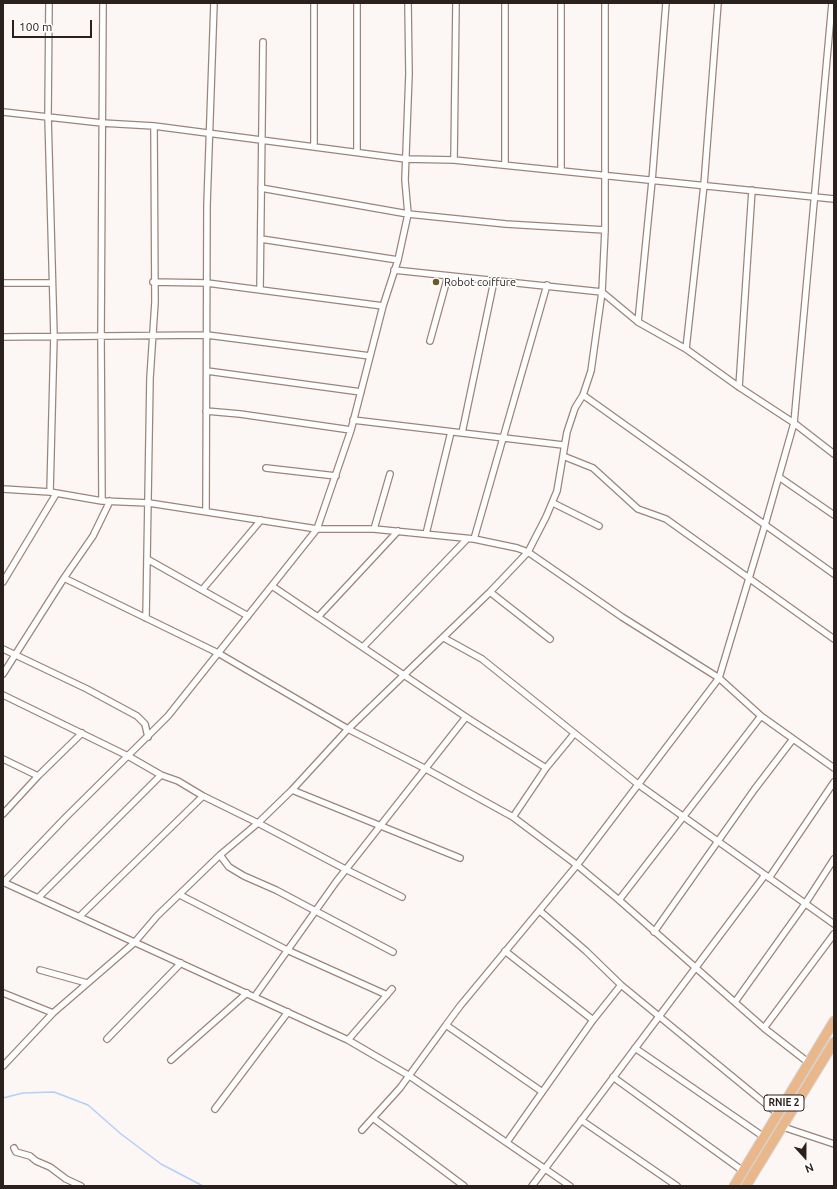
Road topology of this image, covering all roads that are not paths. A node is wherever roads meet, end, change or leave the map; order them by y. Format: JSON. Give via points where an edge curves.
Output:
{"nodes":[{"id":1,"x":49,"y":3,"type":"edge"},
{"id":2,"x":103,"y":3,"type":"edge"},
{"id":3,"x":214,"y":3,"type":"edge"},
{"id":4,"x":314,"y":3,"type":"edge"},
{"id":5,"x":357,"y":3,"type":"edge"},
{"id":6,"x":408,"y":3,"type":"edge"},
{"id":7,"x":456,"y":3,"type":"edge"},
{"id":8,"x":505,"y":3,"type":"edge"},
{"id":9,"x":561,"y":3,"type":"edge"},
{"id":10,"x":605,"y":3,"type":"edge"},
{"id":11,"x":666,"y":3,"type":"edge"},
{"id":12,"x":718,"y":3,"type":"edge"},
{"id":13,"x":832,"y":3,"type":"edge"},
{"id":14,"x":263,"y":42,"type":"dead end"},
{"id":15,"x":3,"y":112,"type":"edge"},
{"id":16,"x":48,"y":116,"type":"junction"},
{"id":17,"x":102,"y":123,"type":"junction"},
{"id":18,"x":154,"y":126,"type":"junction"},
{"id":19,"x":210,"y":134,"type":"junction"},
{"id":20,"x":262,"y":140,"type":"junction"},
{"id":21,"x":314,"y":147,"type":"junction"},
{"id":22,"x":357,"y":152,"type":"junction"},
{"id":23,"x":406,"y":158,"type":"junction"},
{"id":24,"x":454,"y":160,"type":"junction"},
{"id":25,"x":505,"y":165,"type":"junction"},
{"id":26,"x":561,"y":171,"type":"junction"},
{"id":27,"x":605,"y":175,"type":"junction"},
{"id":28,"x":652,"y":181,"type":"junction"},
{"id":29,"x":704,"y":185,"type":"junction"},
{"id":30,"x":261,"y":188,"type":"junction"},
{"id":31,"x":752,"y":190,"type":"junction"},
{"id":32,"x":814,"y":197,"type":"junction"},
{"id":33,"x":834,"y":199,"type":"edge"},
{"id":34,"x":408,"y":214,"type":"junction"},
{"id":35,"x":605,"y":230,"type":"junction"},
{"id":36,"x":261,"y":239,"type":"junction"},
{"id":37,"x":398,"y":260,"type":"junction"},
{"id":38,"x":394,"y":270,"type":"junction"},
{"id":39,"x":448,"y":276,"type":"junction"},
{"id":40,"x":494,"y":281,"type":"junction"},
{"id":41,"x":153,"y":282,"type":"junction"},
{"id":42,"x":3,"y":283,"type":"edge"},
{"id":43,"x":52,"y":283,"type":"junction"},
{"id":44,"x":208,"y":283,"type":"junction"},
{"id":45,"x":548,"y":285,"type":"junction"},
{"id":46,"x":260,"y":290,"type":"junction"},
{"id":47,"x":602,"y":292,"type":"junction"},
{"id":48,"x":382,"y":306,"type":"junction"},
{"id":49,"x":638,"y":322,"type":"junction"},
{"id":50,"x":152,"y":335,"type":"junction"},
{"id":51,"x":207,"y":335,"type":"junction"},
{"id":52,"x":54,"y":336,"type":"junction"},
{"id":53,"x":3,"y":337,"type":"edge"},
{"id":54,"x":101,"y":337,"type":"junction"},
{"id":55,"x":430,"y":341,"type":"dead end"},
{"id":56,"x":686,"y":349,"type":"junction"},
{"id":57,"x":370,"y":356,"type":"junction"},
{"id":58,"x":207,"y":371,"type":"junction"},
{"id":59,"x":739,"y":387,"type":"junction"},
{"id":60,"x":361,"y":392,"type":"junction"},
{"id":61,"x":583,"y":395,"type":"junction"},
{"id":62,"x":206,"y":410,"type":"junction"},
{"id":63,"x":353,"y":420,"type":"junction"},
{"id":64,"x":794,"y":424,"type":"junction"},
{"id":65,"x":350,"y":430,"type":"junction"},
{"id":66,"x":451,"y":432,"type":"junction"},
{"id":67,"x":462,"y":433,"type":"junction"},
{"id":68,"x":503,"y":438,"type":"junction"},
{"id":69,"x":563,"y":445,"type":"junction"},
{"id":70,"x":834,"y":454,"type":"edge"},
{"id":71,"x":563,"y":456,"type":"junction"},
{"id":72,"x":266,"y":468,"type":"dead end"},
{"id":73,"x":390,"y":474,"type":"dead end"},
{"id":74,"x":336,"y":476,"type":"junction"},
{"id":75,"x":779,"y":477,"type":"junction"},
{"id":76,"x":3,"y":489,"type":"edge"},
{"id":77,"x":53,"y":493,"type":"junction"},
{"id":78,"x":102,"y":501,"type":"junction"},
{"id":79,"x":110,"y":501,"type":"junction"},
{"id":80,"x":149,"y":503,"type":"junction"},
{"id":81,"x":553,"y":503,"type":"junction"},
{"id":82,"x":206,"y":511,"type":"junction"},
{"id":83,"x":834,"y":515,"type":"edge"},
{"id":84,"x":261,"y":520,"type":"junction"},
{"id":85,"x":765,"y":525,"type":"junction"},
{"id":86,"x":599,"y":526,"type":"dead end"},
{"id":87,"x":317,"y":529,"type":"junction"},
{"id":88,"x":374,"y":529,"type":"junction"},
{"id":89,"x":398,"y":531,"type":"junction"},
{"id":90,"x":426,"y":534,"type":"junction"},
{"id":91,"x":467,"y":539,"type":"junction"},
{"id":92,"x":474,"y":539,"type":"junction"},
{"id":93,"x":528,"y":552,"type":"junction"},
{"id":94,"x":147,"y":559,"type":"junction"},
{"id":95,"x":834,"y":574,"type":"edge"},
{"id":96,"x":749,"y":577,"type":"junction"},
{"id":97,"x":64,"y":578,"type":"junction"},
{"id":98,"x":3,"y":582,"type":"edge"},
{"id":99,"x":272,"y":586,"type":"junction"},
{"id":100,"x":202,"y":590,"type":"junction"},
{"id":101,"x":490,"y":592,"type":"junction"},
{"id":102,"x":248,"y":616,"type":"junction"},
{"id":103,"x":318,"y":617,"type":"junction"},
{"id":104,"x":146,"y":618,"type":"junction"},
{"id":105,"x":444,"y":638,"type":"junction"},
{"id":106,"x":550,"y":639,"type":"dead end"},
{"id":107,"x":834,"y":639,"type":"edge"},
{"id":108,"x":363,"y":647,"type":"junction"},
{"id":109,"x":3,"y":649,"type":"edge"},
{"id":110,"x":218,"y":653,"type":"junction"},
{"id":111,"x":14,"y":655,"type":"junction"},
{"id":112,"x":3,"y":674,"type":"edge"},
{"id":113,"x":405,"y":675,"type":"junction"},
{"id":114,"x":719,"y":678,"type":"junction"},
{"id":115,"x":3,"y":695,"type":"edge"},
{"id":116,"x":761,"y":716,"type":"junction"},
{"id":117,"x":466,"y":717,"type":"junction"},
{"id":118,"x":348,"y":729,"type":"junction"},
{"id":119,"x":82,"y":733,"type":"junction"},
{"id":120,"x":574,"y":734,"type":"junction"},
{"id":121,"x":148,"y":737,"type":"junction"},
{"id":122,"x":793,"y":739,"type":"junction"},
{"id":123,"x":128,"y":756,"type":"junction"},
{"id":124,"x":3,"y":759,"type":"edge"},
{"id":125,"x":546,"y":768,"type":"junction"},
{"id":126,"x":834,"y":768,"type":"edge"},
{"id":127,"x":426,"y":769,"type":"junction"},
{"id":128,"x":161,"y":775,"type":"junction"},
{"id":129,"x":38,"y":776,"type":"junction"},
{"id":130,"x":834,"y":782,"type":"edge"},
{"id":131,"x":639,"y":785,"type":"junction"},
{"id":132,"x":292,"y":790,"type":"junction"},
{"id":133,"x":203,"y":796,"type":"junction"},
{"id":134,"x":3,"y":814,"type":"edge"},
{"id":135,"x":513,"y":817,"type":"junction"},
{"id":136,"x":684,"y":817,"type":"junction"},
{"id":137,"x":258,"y":823,"type":"junction"},
{"id":138,"x":381,"y":827,"type":"junction"},
{"id":139,"x":718,"y":841,"type":"junction"},
{"id":140,"x":220,"y":855,"type":"junction"},
{"id":141,"x":460,"y":858,"type":"dead end"},
{"id":142,"x":834,"y":859,"type":"edge"},
{"id":143,"x":577,"y":865,"type":"junction"},
{"id":144,"x":347,"y":870,"type":"junction"},
{"id":145,"x":767,"y":876,"type":"junction"},
{"id":146,"x":3,"y":882,"type":"edge"},
{"id":147,"x":180,"y":895,"type":"junction"},
{"id":148,"x":39,"y":897,"type":"junction"},
{"id":149,"x":402,"y":897,"type":"dead end"},
{"id":150,"x":619,"y":900,"type":"junction"},
{"id":151,"x":805,"y":904,"type":"junction"},
{"id":152,"x":315,"y":911,"type":"junction"},
{"id":153,"x":540,"y":911,"type":"junction"},
{"id":154,"x":80,"y":916,"type":"junction"},
{"id":155,"x":834,"y":924,"type":"edge"},
{"id":156,"x":654,"y":932,"type":"junction"},
{"id":157,"x":834,"y":934,"type":"edge"},
{"id":158,"x":134,"y":943,"type":"junction"},
{"id":159,"x":287,"y":950,"type":"junction"},
{"id":160,"x":394,"y":952,"type":"dead end"},
{"id":161,"x":505,"y":952,"type":"junction"},
{"id":162,"x":181,"y":963,"type":"junction"},
{"id":163,"x":696,"y":967,"type":"junction"},
{"id":164,"x":40,"y":970,"type":"dead end"},
{"id":165,"x":87,"y":983,"type":"junction"},
{"id":166,"x":621,"y":985,"type":"junction"},
{"id":167,"x":392,"y":989,"type":"dead end"},
{"id":168,"x":3,"y":993,"type":"edge"},
{"id":169,"x":247,"y":993,"type":"junction"},
{"id":170,"x":387,"y":995,"type":"junction"},
{"id":171,"x":255,"y":996,"type":"junction"},
{"id":172,"x":735,"y":1002,"type":"junction"},
{"id":173,"x":288,"y":1012,"type":"junction"},
{"id":174,"x":53,"y":1013,"type":"junction"},
{"id":175,"x":659,"y":1017,"type":"junction"},
{"id":176,"x":593,"y":1020,"type":"junction"},
{"id":177,"x":834,"y":1021,"type":"edge"},
{"id":178,"x":446,"y":1025,"type":"junction"},
{"id":179,"x":764,"y":1028,"type":"junction"},
{"id":180,"x":107,"y":1038,"type":"dead end"},
{"id":181,"x":348,"y":1040,"type":"junction"},
{"id":182,"x":834,"y":1042,"type":"edge"},
{"id":183,"x":636,"y":1048,"type":"junction"},
{"id":184,"x":171,"y":1060,"type":"dead end"},
{"id":185,"x":809,"y":1063,"type":"junction"},
{"id":186,"x":3,"y":1066,"type":"edge"},
{"id":187,"x":408,"y":1075,"type":"junction"},
{"id":188,"x":613,"y":1077,"type":"junction"},
{"id":189,"x":541,"y":1091,"type":"junction"},
{"id":190,"x":215,"y":1109,"type":"dead end"},
{"id":191,"x":778,"y":1114,"type":"junction"},
{"id":192,"x":373,"y":1118,"type":"junction"},
{"id":193,"x":581,"y":1120,"type":"junction"},
{"id":194,"x":783,"y":1127,"type":"junction"},
{"id":195,"x":362,"y":1130,"type":"dead end"},
{"id":196,"x":764,"y":1137,"type":"junction"},
{"id":197,"x":506,"y":1142,"type":"junction"},
{"id":198,"x":834,"y":1144,"type":"edge"},
{"id":199,"x":14,"y":1148,"type":"dead end"},
{"id":200,"x":545,"y":1169,"type":"junction"},
{"id":201,"x":743,"y":1171,"type":"junction"},
{"id":202,"x":81,"y":1186,"type":"edge"},
{"id":203,"x":464,"y":1186,"type":"edge"},
{"id":204,"x":532,"y":1186,"type":"edge"},
{"id":205,"x":570,"y":1186,"type":"edge"},
{"id":206,"x":677,"y":1186,"type":"edge"},
{"id":207,"x":734,"y":1186,"type":"edge"},
{"id":208,"x":746,"y":1186,"type":"edge"}],
"edges":[{"from":1,"to":16,"type":"street"},
{"from":2,"to":17,"type":"street"},
{"from":3,"to":19,"type":"street"},
{"from":4,"to":21,"type":"street"},
{"from":5,"to":22,"type":"street"},
{"from":6,"to":23,"type":"street"},
{"from":7,"to":24,"type":"street"},
{"from":8,"to":25,"type":"street"},
{"from":9,"to":26,"type":"street"},
{"from":10,"to":27,"type":"street"},
{"from":11,"to":28,"type":"street"},
{"from":12,"to":29,"type":"street"},
{"from":13,"to":32,"type":"street"},
{"from":14,"to":20,"type":"street"},
{"from":15,"to":16,"type":"street"},
{"from":16,"to":17,"type":"street"},
{"from":16,"to":43,"type":"street"},
{"from":17,"to":18,"type":"street"},
{"from":17,"to":54,"type":"street"},
{"from":18,"to":19,"type":"street"},
{"from":18,"to":41,"type":"street"},
{"from":19,"to":20,"type":"street"},
{"from":19,"to":44,"type":"street","via":[[207,205]]},
{"from":20,"to":21,"type":"street"},
{"from":20,"to":30,"type":"street"},
{"from":21,"to":22,"type":"street"},
{"from":22,"to":23,"type":"street"},
{"from":23,"to":24,"type":"street"},
{"from":23,"to":34,"type":"street"},
{"from":24,"to":25,"type":"street"},
{"from":25,"to":26,"type":"street"},
{"from":26,"to":27,"type":"street"},
{"from":27,"to":28,"type":"street"},
{"from":27,"to":35,"type":"street"},
{"from":28,"to":29,"type":"street"},
{"from":28,"to":49,"type":"street"},
{"from":29,"to":31,"type":"street"},
{"from":29,"to":56,"type":"street"},
{"from":30,"to":34,"type":"street"},
{"from":30,"to":36,"type":"street"},
{"from":31,"to":32,"type":"street"},
{"from":31,"to":59,"type":"street"},
{"from":32,"to":33,"type":"street"},
{"from":32,"to":64,"type":"street"},
{"from":34,"to":35,"type":"street"},
{"from":34,"to":37,"type":"street"},
{"from":35,"to":47,"type":"street"},
{"from":36,"to":37,"type":"street"},
{"from":36,"to":46,"type":"street"},
{"from":37,"to":38,"type":"street"},
{"from":38,"to":39,"type":"street"},
{"from":38,"to":48,"type":"street"},
{"from":39,"to":40,"type":"street"},
{"from":39,"to":55,"type":"street"},
{"from":40,"to":45,"type":"street"},
{"from":40,"to":67,"type":"street"},
{"from":41,"to":44,"type":"street"},
{"from":41,"to":50,"type":"street"},
{"from":42,"to":43,"type":"street"},
{"from":43,"to":52,"type":"street"},
{"from":44,"to":46,"type":"street"},
{"from":44,"to":51,"type":"street"},
{"from":45,"to":47,"type":"street"},
{"from":45,"to":68,"type":"street"},
{"from":46,"to":48,"type":"street"},
{"from":47,"to":49,"type":"street"},
{"from":47,"to":61,"type":"street","via":[[591,372]]},
{"from":48,"to":57,"type":"street"},
{"from":49,"to":56,"type":"street"},
{"from":50,"to":51,"type":"street"},
{"from":50,"to":54,"type":"street"},
{"from":50,"to":80,"type":"street"},
{"from":51,"to":57,"type":"street"},
{"from":51,"to":58,"type":"street"},
{"from":52,"to":53,"type":"street"},
{"from":52,"to":54,"type":"street"},
{"from":52,"to":77,"type":"street"},
{"from":54,"to":78,"type":"street"},
{"from":56,"to":59,"type":"street"},
{"from":57,"to":60,"type":"street"},
{"from":58,"to":60,"type":"street"},
{"from":58,"to":62,"type":"street"},
{"from":59,"to":64,"type":"street"},
{"from":60,"to":63,"type":"street"},
{"from":61,"to":69,"type":"street","via":[[575,408]]},
{"from":61,"to":85,"type":"street"},
{"from":62,"to":65,"type":"street"},
{"from":62,"to":82,"type":"street"},
{"from":63,"to":65,"type":"street"},
{"from":63,"to":66,"type":"street"},
{"from":64,"to":70,"type":"street"},
{"from":64,"to":75,"type":"street"},
{"from":65,"to":74,"type":"street"},
{"from":66,"to":67,"type":"street"},
{"from":66,"to":90,"type":"street"},
{"from":67,"to":68,"type":"street"},
{"from":68,"to":69,"type":"street"},
{"from":68,"to":92,"type":"street"},
{"from":69,"to":71,"type":"street"},
{"from":71,"to":81,"type":"street"},
{"from":71,"to":96,"type":"street","via":[[593,468],[638,509],[666,519]]},
{"from":72,"to":74,"type":"street"},
{"from":73,"to":88,"type":"street"},
{"from":74,"to":87,"type":"street"},
{"from":75,"to":83,"type":"street"},
{"from":75,"to":85,"type":"street"},
{"from":76,"to":77,"type":"street"},
{"from":77,"to":78,"type":"street"},
{"from":77,"to":98,"type":"street"},
{"from":78,"to":79,"type":"street"},
{"from":79,"to":80,"type":"street"},
{"from":79,"to":97,"type":"street","via":[[93,536]]},
{"from":80,"to":82,"type":"street"},
{"from":80,"to":94,"type":"street"},
{"from":81,"to":86,"type":"street"},
{"from":81,"to":93,"type":"street"},
{"from":82,"to":84,"type":"street"},
{"from":84,"to":87,"type":"street"},
{"from":84,"to":100,"type":"street"},
{"from":85,"to":95,"type":"street"},
{"from":85,"to":96,"type":"street"},
{"from":87,"to":88,"type":"street"},
{"from":87,"to":99,"type":"street"},
{"from":88,"to":89,"type":"street"},
{"from":89,"to":90,"type":"street"},
{"from":89,"to":103,"type":"street"},
{"from":90,"to":91,"type":"street"},
{"from":91,"to":92,"type":"street"},
{"from":91,"to":108,"type":"street"},
{"from":92,"to":93,"type":"street"},
{"from":93,"to":101,"type":"street"},
{"from":93,"to":114,"type":"street","via":[[622,617]]},
{"from":94,"to":100,"type":"street"},
{"from":94,"to":104,"type":"street"},
{"from":96,"to":107,"type":"street"},
{"from":96,"to":114,"type":"street"},
{"from":97,"to":104,"type":"street"},
{"from":97,"to":111,"type":"street"},
{"from":99,"to":102,"type":"street"},
{"from":99,"to":103,"type":"street"},
{"from":100,"to":102,"type":"street"},
{"from":101,"to":105,"type":"street"},
{"from":101,"to":106,"type":"street"},
{"from":102,"to":110,"type":"street"},
{"from":103,"to":108,"type":"street"},
{"from":104,"to":110,"type":"street"},
{"from":105,"to":113,"type":"street"},
{"from":105,"to":120,"type":"street","via":[[482,659]]},
{"from":108,"to":113,"type":"street"},
{"from":109,"to":111,"type":"street"},
{"from":110,"to":118,"type":"street"},
{"from":110,"to":121,"type":"street"},
{"from":111,"to":112,"type":"street"},
{"from":111,"to":121,"type":"street","via":[[137,716],[144,724]]},
{"from":113,"to":117,"type":"street"},
{"from":113,"to":118,"type":"street"},
{"from":114,"to":116,"type":"street"},
{"from":114,"to":131,"type":"street"},
{"from":115,"to":119,"type":"street"},
{"from":116,"to":122,"type":"street"},
{"from":116,"to":136,"type":"street"},
{"from":117,"to":125,"type":"street"},
{"from":117,"to":127,"type":"street"},
{"from":118,"to":127,"type":"street"},
{"from":118,"to":132,"type":"street"},
{"from":119,"to":123,"type":"street"},
{"from":119,"to":129,"type":"street"},
{"from":120,"to":125,"type":"street"},
{"from":120,"to":131,"type":"street"},
{"from":121,"to":123,"type":"street"},
{"from":122,"to":126,"type":"street"},
{"from":122,"to":139,"type":"street"},
{"from":123,"to":128,"type":"street"},
{"from":123,"to":146,"type":"street"},
{"from":124,"to":129,"type":"street"},
{"from":125,"to":135,"type":"street"},
{"from":127,"to":135,"type":"street"},
{"from":127,"to":138,"type":"street"},
{"from":128,"to":133,"type":"street","via":[[178,781]]},
{"from":128,"to":148,"type":"street"},
{"from":129,"to":134,"type":"street"},
{"from":130,"to":145,"type":"street"},
{"from":131,"to":136,"type":"street"},
{"from":131,"to":143,"type":"street"},
{"from":132,"to":137,"type":"street"},
{"from":132,"to":138,"type":"street"},
{"from":133,"to":137,"type":"street"},
{"from":133,"to":154,"type":"street"},
{"from":135,"to":143,"type":"street"},
{"from":136,"to":139,"type":"street"},
{"from":136,"to":150,"type":"street"},
{"from":137,"to":140,"type":"street"},
{"from":137,"to":144,"type":"street"},
{"from":138,"to":141,"type":"street"},
{"from":138,"to":144,"type":"street"},
{"from":139,"to":145,"type":"street"},
{"from":139,"to":156,"type":"street"},
{"from":140,"to":147,"type":"street"},
{"from":140,"to":152,"type":"street","via":[[229,867],[244,876]]},
{"from":142,"to":151,"type":"street"},
{"from":143,"to":150,"type":"street"},
{"from":143,"to":153,"type":"street"},
{"from":144,"to":149,"type":"street"},
{"from":144,"to":152,"type":"street"},
{"from":145,"to":151,"type":"street"},
{"from":145,"to":163,"type":"street"},
{"from":146,"to":148,"type":"street"},
{"from":147,"to":158,"type":"street","via":[[157,916]]},
{"from":147,"to":159,"type":"street"},
{"from":148,"to":154,"type":"street"},
{"from":150,"to":156,"type":"street"},
{"from":151,"to":155,"type":"street"},
{"from":151,"to":172,"type":"street"},
{"from":152,"to":159,"type":"street"},
{"from":152,"to":160,"type":"street"},
{"from":153,"to":161,"type":"street"},
{"from":153,"to":166,"type":"street"},
{"from":154,"to":158,"type":"street"},
{"from":156,"to":163,"type":"street"},
{"from":157,"to":179,"type":"street"},
{"from":158,"to":162,"type":"street"},
{"from":158,"to":165,"type":"street"},
{"from":159,"to":170,"type":"street"},
{"from":159,"to":171,"type":"street"},
{"from":161,"to":176,"type":"street"},
{"from":161,"to":178,"type":"street"},
{"from":162,"to":169,"type":"street"},
{"from":162,"to":180,"type":"street"},
{"from":163,"to":172,"type":"street"},
{"from":163,"to":175,"type":"street"},
{"from":164,"to":165,"type":"street"},
{"from":165,"to":174,"type":"street"},
{"from":166,"to":175,"type":"street"},
{"from":166,"to":176,"type":"street"},
{"from":167,"to":170,"type":"street"},
{"from":168,"to":174,"type":"street"},
{"from":169,"to":171,"type":"street"},
{"from":169,"to":184,"type":"street"},
{"from":170,"to":181,"type":"street"},
{"from":171,"to":173,"type":"street"},
{"from":172,"to":179,"type":"street"},
{"from":173,"to":181,"type":"street"},
{"from":173,"to":190,"type":"street"},
{"from":174,"to":186,"type":"street"},
{"from":175,"to":183,"type":"street"},
{"from":175,"to":191,"type":"street"},
{"from":176,"to":189,"type":"street"},
{"from":177,"to":185,"type":"main road","number":"RNIE 2"},
{"from":178,"to":187,"type":"street"},
{"from":178,"to":189,"type":"street"},
{"from":179,"to":185,"type":"street"},
{"from":181,"to":187,"type":"street"},
{"from":182,"to":194,"type":"main road","number":"RNIE 2"},
{"from":183,"to":188,"type":"street"},
{"from":183,"to":196,"type":"street"},
{"from":185,"to":191,"type":"main road","number":"RNIE 2"},
{"from":187,"to":192,"type":"street","via":[[400,1088]]},
{"from":187,"to":197,"type":"street"},
{"from":188,"to":193,"type":"street"},
{"from":188,"to":201,"type":"street"},
{"from":189,"to":197,"type":"street"},
{"from":191,"to":196,"type":"main road","number":"RNIE 2"},
{"from":192,"to":195,"type":"street"},
{"from":192,"to":203,"type":"street"},
{"from":193,"to":200,"type":"street"},
{"from":193,"to":206,"type":"street"},
{"from":194,"to":198,"type":"street"},
{"from":194,"to":208,"type":"main road","number":"RNIE 2"},
{"from":196,"to":201,"type":"main road","number":"RNIE 2"},
{"from":197,"to":200,"type":"street"},
{"from":199,"to":202,"type":"street","via":[[16,1152],[30,1156]]},
{"from":200,"to":204,"type":"street"},
{"from":200,"to":205,"type":"street"},
{"from":201,"to":207,"type":"main road","number":"RNIE 2"}]}
